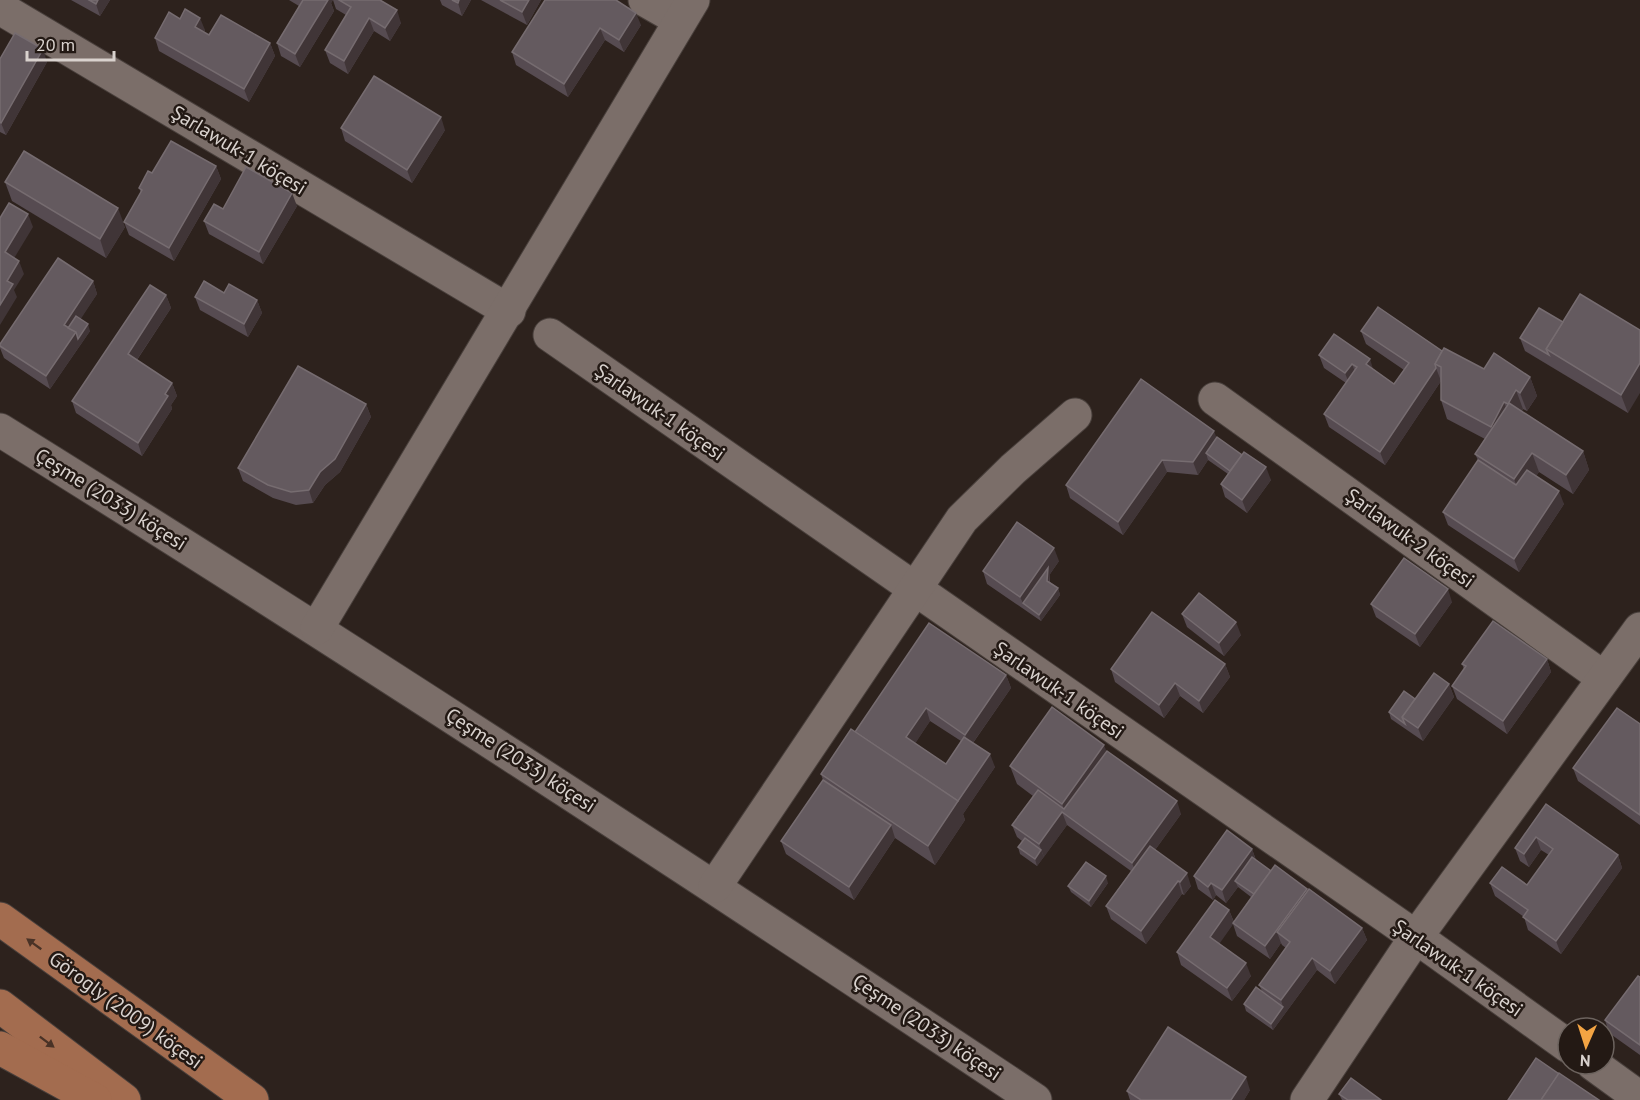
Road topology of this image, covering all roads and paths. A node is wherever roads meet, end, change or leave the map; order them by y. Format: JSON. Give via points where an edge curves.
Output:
{"nodes":[{"id":1,"x":645,"y":0,"type":"edge"},
{"id":2,"x":0,"y":8,"type":"edge"},
{"id":3,"x":687,"y":10,"type":"edge"},
{"id":4,"x":508,"y":311,"type":"junction"},
{"id":5,"x":550,"y":335,"type":"dead end"},
{"id":6,"x":1215,"y":399,"type":"dead end"},
{"id":7,"x":1075,"y":415,"type":"dead end"},
{"id":8,"x":0,"y":430,"type":"edge"},
{"id":9,"x":912,"y":589,"type":"junction"},
{"id":10,"x":318,"y":628,"type":"junction"},
{"id":11,"x":1640,"y":629,"type":"edge"},
{"id":12,"x":1604,"y":678,"type":"junction"},
{"id":13,"x":715,"y":886,"type":"junction"},
{"id":14,"x":0,"y":919,"type":"edge"},
{"id":15,"x":1416,"y":937,"type":"junction"},
{"id":16,"x":0,"y":1006,"type":"edge"},
{"id":17,"x":1556,"y":1037,"type":"edge"},
{"id":18,"x":0,"y":1048,"type":"edge"},
{"id":19,"x":1610,"y":1076,"type":"edge"},
{"id":20,"x":1640,"y":1098,"type":"edge"},
{"id":21,"x":95,"y":1100,"type":"edge"},
{"id":22,"x":124,"y":1100,"type":"edge"},
{"id":23,"x":252,"y":1100,"type":"edge"},
{"id":24,"x":1035,"y":1100,"type":"edge"},
{"id":25,"x":1307,"y":1100,"type":"edge"}],
"edges":[{"from":1,"to":3,"type":"street"},
{"from":2,"to":4,"type":"street","name":"Şarlawuk-1 köçesi"},
{"from":3,"to":4,"type":"street"},
{"from":4,"to":10,"type":"street"},
{"from":5,"to":9,"type":"street","name":"Şarlawuk-1 köçesi"},
{"from":6,"to":12,"type":"street","name":"Şarlawuk-2 köçesi"},
{"from":7,"to":9,"type":"street","via":[[962,519]]},
{"from":8,"to":10,"type":"street","name":"Çeşme (2033) köçesi"},
{"from":9,"to":13,"type":"street"},
{"from":9,"to":15,"type":"street","name":"Şarlawuk-1 köçesi"},
{"from":10,"to":13,"type":"street","name":"Çeşme (2033) köçesi"},
{"from":11,"to":12,"type":"street"},
{"from":12,"to":15,"type":"street"},
{"from":13,"to":24,"type":"street","name":"Çeşme (2033) köçesi"},
{"from":23,"to":14,"type":"main road","name":"Görogly (2009) köçesi","one_way":true},
{"from":15,"to":17,"type":"street","name":"Şarlawuk-1 köçesi"},
{"from":15,"to":25,"type":"street"},
{"from":16,"to":22,"type":"main road","one_way":true},
{"from":18,"to":21,"type":"main road"},
{"from":19,"to":20,"type":"street"}]}
